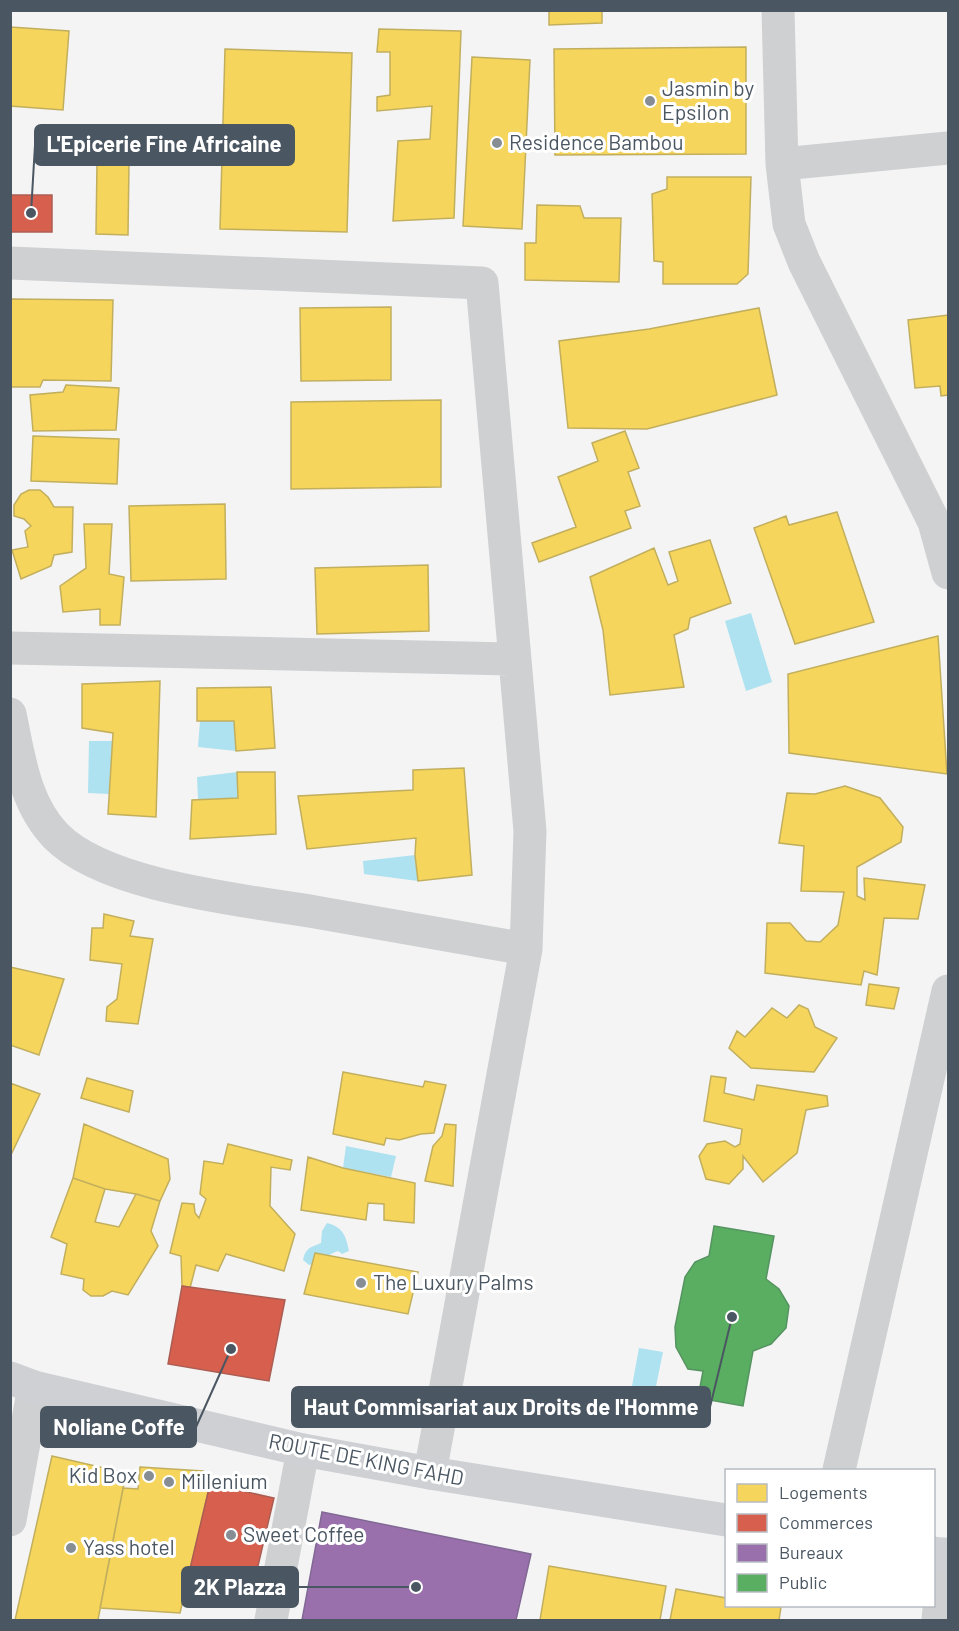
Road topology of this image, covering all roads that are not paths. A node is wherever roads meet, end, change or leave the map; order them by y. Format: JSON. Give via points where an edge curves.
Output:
{"nodes":[{"id":1,"x":778,"y":10,"type":"edge"},
{"id":2,"x":948,"y":148,"type":"edge"},
{"id":3,"x":782,"y":164,"type":"junction"},
{"id":4,"x":10,"y":263,"type":"edge"},
{"id":5,"x":941,"y":521,"type":"edge"},
{"id":6,"x":948,"y":573,"type":"edge"},
{"id":7,"x":10,"y":648,"type":"edge"},
{"id":8,"x":515,"y":659,"type":"junction"},
{"id":9,"x":10,"y":714,"type":"edge"},
{"id":10,"x":526,"y":949,"type":"junction"},
{"id":11,"x":948,"y":991,"type":"edge"},
{"id":12,"x":935,"y":1115,"type":"edge"},
{"id":13,"x":22,"y":1383,"type":"edge"},
{"id":14,"x":303,"y":1450,"type":"junction"},
{"id":15,"x":839,"y":1469,"type":"edge"},
{"id":16,"x":430,"y":1473,"type":"junction"},
{"id":17,"x":10,"y":1520,"type":"edge"},
{"id":18,"x":725,"y":1520,"type":"edge"},
{"id":19,"x":942,"y":1554,"type":"edge"},
{"id":20,"x":271,"y":1620,"type":"edge"},
{"id":21,"x":938,"y":1620,"type":"edge"}],
"edges":[{"from":1,"to":3,"type":"street"},
{"from":2,"to":3,"type":"street"},
{"from":3,"to":5,"type":"street","via":[[794,242]]},
{"from":4,"to":8,"type":"street","via":[[482,283]]},
{"from":5,"to":6,"type":"street"},
{"from":7,"to":8,"type":"street"},
{"from":8,"to":10,"type":"street","via":[[530,831]]},
{"from":9,"to":10,"type":"street","via":[[24,779],[38,813],[74,852],[106,868],[185,890]]},
{"from":10,"to":16,"type":"street"},
{"from":11,"to":12,"type":"street"},
{"from":12,"to":15,"type":"street"},
{"from":13,"to":14,"type":"street","name":"ROUTE DE KING FAHD"},
{"from":13,"to":17,"type":"street"},
{"from":14,"to":16,"type":"street","name":"ROUTE DE KING FAHD"},
{"from":14,"to":20,"type":"street"},
{"from":16,"to":18,"type":"street","name":"ROUTE DE KING FAHD"},
{"from":19,"to":21,"type":"street"}]}
